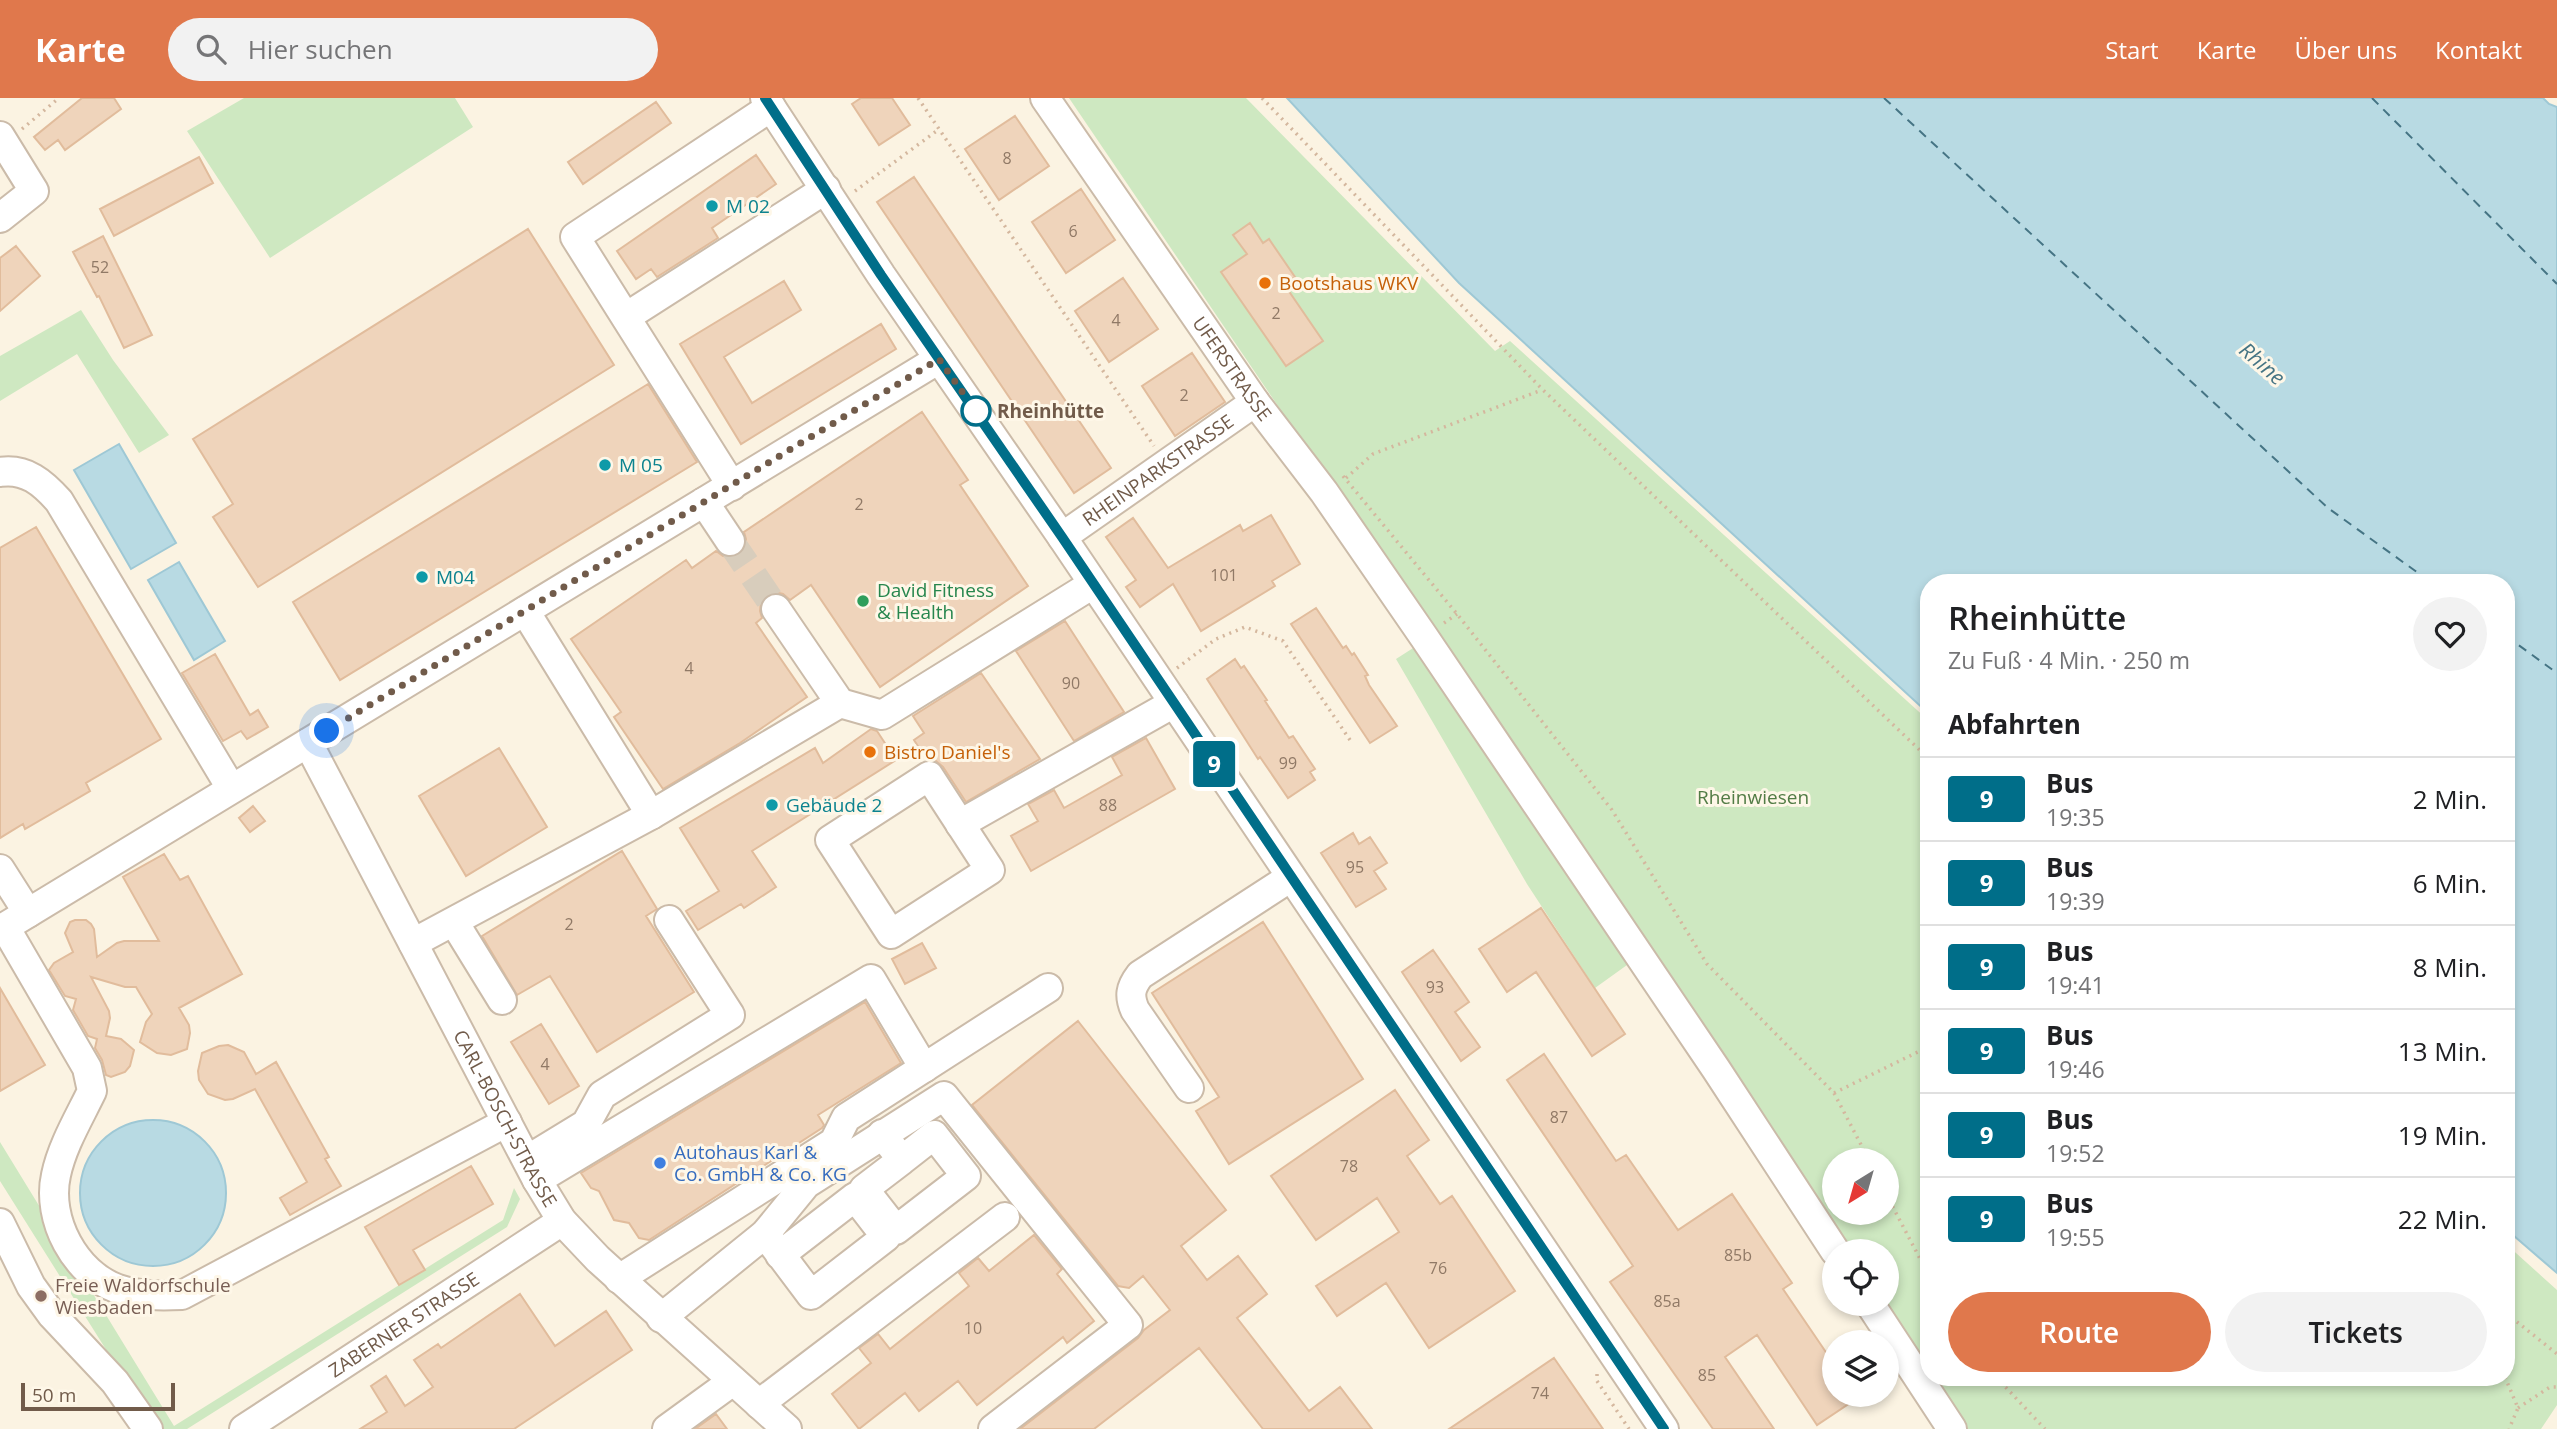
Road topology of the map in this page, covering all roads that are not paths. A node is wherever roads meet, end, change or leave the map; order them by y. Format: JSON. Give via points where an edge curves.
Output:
{"nodes":[{"id":1,"x":1045,"y":98,"type":"edge"},
{"id":2,"x":768,"y":102,"type":"edge"},
{"id":3,"x":2,"y":140,"type":"edge"},
{"id":4,"x":840,"y":190,"type":"junction"},
{"id":5,"x":0,"y":218,"type":"edge"},
{"id":6,"x":626,"y":317,"type":"junction"},
{"id":7,"x":939,"y":359,"type":"junction"},
{"id":8,"x":1255,"y":402,"type":"junction"},
{"id":9,"x":0,"y":472,"type":"edge"},
{"id":10,"x":732,"y":485,"type":"junction"},
{"id":11,"x":704,"y":502,"type":"junction"},
{"id":12,"x":1062,"y":537,"type":"junction"},
{"id":13,"x":730,"y":541,"type":"tunnel mouth"},
{"id":14,"x":1093,"y":584,"type":"junction"},
{"id":15,"x":776,"y":609,"type":"tunnel mouth"},
{"id":16,"x":525,"y":611,"type":"junction"},
{"id":17,"x":1174,"y":703,"type":"junction"},
{"id":18,"x":840,"y":704,"type":"junction"},
{"id":19,"x":308,"y":743,"type":"junction"},
{"id":20,"x":232,"y":788,"type":"junction"},
{"id":21,"x":651,"y":815,"type":"junction"},
{"id":22,"x":960,"y":824,"type":"junction"},
{"id":23,"x":0,"y":869,"type":"edge"},
{"id":24,"x":1291,"y":877,"type":"junction"},
{"id":25,"x":669,"y":920,"type":"dead end"},
{"id":26,"x":454,"y":922,"type":"junction"},
{"id":27,"x":11,"y":924,"type":"edge"},
{"id":28,"x":412,"y":943,"type":"junction"},
{"id":29,"x":1048,"y":988,"type":"dead end"},
{"id":30,"x":502,"y":1000,"type":"dead end"},
{"id":31,"x":924,"y":1068,"type":"junction"},
{"id":32,"x":1189,"y":1088,"type":"dead end"},
{"id":33,"x":507,"y":1122,"type":"junction"},
{"id":34,"x":882,"y":1134,"type":"junction"},
{"id":35,"x":902,"y":1160,"type":"dead end"},
{"id":36,"x":532,"y":1170,"type":"junction"},
{"id":37,"x":1005,"y":1217,"type":"dead end"},
{"id":38,"x":562,"y":1221,"type":"junction"},
{"id":39,"x":0,"y":1223,"type":"edge"},
{"id":40,"x":1827,"y":1239,"type":"edge"},
{"id":41,"x":619,"y":1279,"type":"junction"},
{"id":42,"x":1878,"y":1316,"type":"edge"},
{"id":43,"x":661,"y":1318,"type":"junction"},
{"id":44,"x":1920,"y":1380,"type":"edge"},
{"id":45,"x":733,"y":1381,"type":"junction"},
{"id":46,"x":1924,"y":1386,"type":"edge"},
{"id":47,"x":759,"y":1405,"type":"junction"},
{"id":48,"x":148,"y":1429,"type":"edge"},
{"id":49,"x":244,"y":1429,"type":"edge"},
{"id":50,"x":667,"y":1429,"type":"edge"},
{"id":51,"x":787,"y":1429,"type":"edge"},
{"id":52,"x":993,"y":1429,"type":"edge"},
{"id":53,"x":1664,"y":1429,"type":"edge"},
{"id":54,"x":1952,"y":1429,"type":"edge"}],
"edges":[{"from":1,"to":8,"type":"street","name":"UFERSTRASSE"},
{"from":2,"to":4,"type":"street"},
{"from":2,"to":6,"type":"street","via":[[575,237]]},
{"from":3,"to":5,"type":"street","via":[[34,191]]},
{"from":4,"to":6,"type":"street"},
{"from":4,"to":7,"type":"street"},
{"from":6,"to":10,"type":"street"},
{"from":7,"to":10,"type":"street"},
{"from":7,"to":12,"type":"street"},
{"from":8,"to":12,"type":"street","name":"RHEINPARKSTRASSE"},
{"from":8,"to":40,"type":"street","name":"UFERSTRASSE","via":[[1424,637]]},
{"from":9,"to":20,"type":"street","via":[[28,475],[46,485],[59,501]]},
{"from":10,"to":11,"type":"street"},
{"from":11,"to":13,"type":"street"},
{"from":11,"to":16,"type":"street"},
{"from":12,"to":14,"type":"street"},
{"from":14,"to":17,"type":"street"},
{"from":14,"to":18,"type":"street","via":[[882,715]]},
{"from":15,"to":18,"type":"street"},
{"from":16,"to":19,"type":"street"},
{"from":16,"to":21,"type":"street"},
{"from":17,"to":22,"type":"street"},
{"from":17,"to":24,"type":"street"},
{"from":18,"to":21,"type":"street"},
{"from":19,"to":20,"type":"street"},
{"from":19,"to":28,"type":"street","name":"CARL-BOSCH-STRASSE"},
{"from":20,"to":27,"type":"street"},
{"from":21,"to":26,"type":"street"},
{"from":22,"to":22,"type":"street","via":[[990,870],[891,934],[830,840],[929,776]]},
{"from":23,"to":27,"type":"street"},
{"from":24,"to":32,"type":"street","via":[[1140,975],[1132,986],[1135,1010]]},
{"from":24,"to":53,"type":"street"},
{"from":25,"to":36,"type":"street","via":[[730,1015],[602,1095],[586,1124]]},
{"from":26,"to":28,"type":"street"},
{"from":26,"to":30,"type":"street"},
{"from":27,"to":33,"type":"street","via":[[86,1068],[92,1091],[55,1177],[55,1210],[66,1242],[80,1261],[115,1288],[148,1297],[182,1295]]},
{"from":28,"to":33,"type":"street","name":"CARL-BOSCH-STRASSE"},
{"from":29,"to":31,"type":"street"},
{"from":31,"to":36,"type":"street","via":[[871,979]]},
{"from":31,"to":41,"type":"street","via":[[846,1118],[834,1142]]},
{"from":33,"to":36,"type":"street","name":"CARL-BOSCH-STRASSE"},
{"from":34,"to":35,"type":"street"},
{"from":34,"to":43,"type":"street","via":[[806,1184],[772,1244]]},
{"from":34,"to":52,"type":"street","via":[[944,1096],[1128,1325]]},
{"from":36,"to":38,"type":"street","name":"CARL-BOSCH-STRASSE"},
{"from":37,"to":47,"type":"street"},
{"from":38,"to":41,"type":"street","name":"CARL-BOSCH-STRASSE"},
{"from":38,"to":49,"type":"street","name":"ZABERNER STRASSE"},
{"from":39,"to":48,"type":"street","via":[[31,1286],[115,1382]]},
{"from":41,"to":43,"type":"street","name":"CARL-BOSCH-STRASSE"},
{"from":42,"to":44,"type":"street"},
{"from":43,"to":45,"type":"street","name":"CARL-BOSCH-STRASSE"},
{"from":45,"to":47,"type":"street","name":"CARL-BOSCH-STRASSE"},
{"from":45,"to":50,"type":"street"},
{"from":46,"to":54,"type":"street"},
{"from":47,"to":51,"type":"street","name":"CARL-BOSCH-STRASSE"}]}
